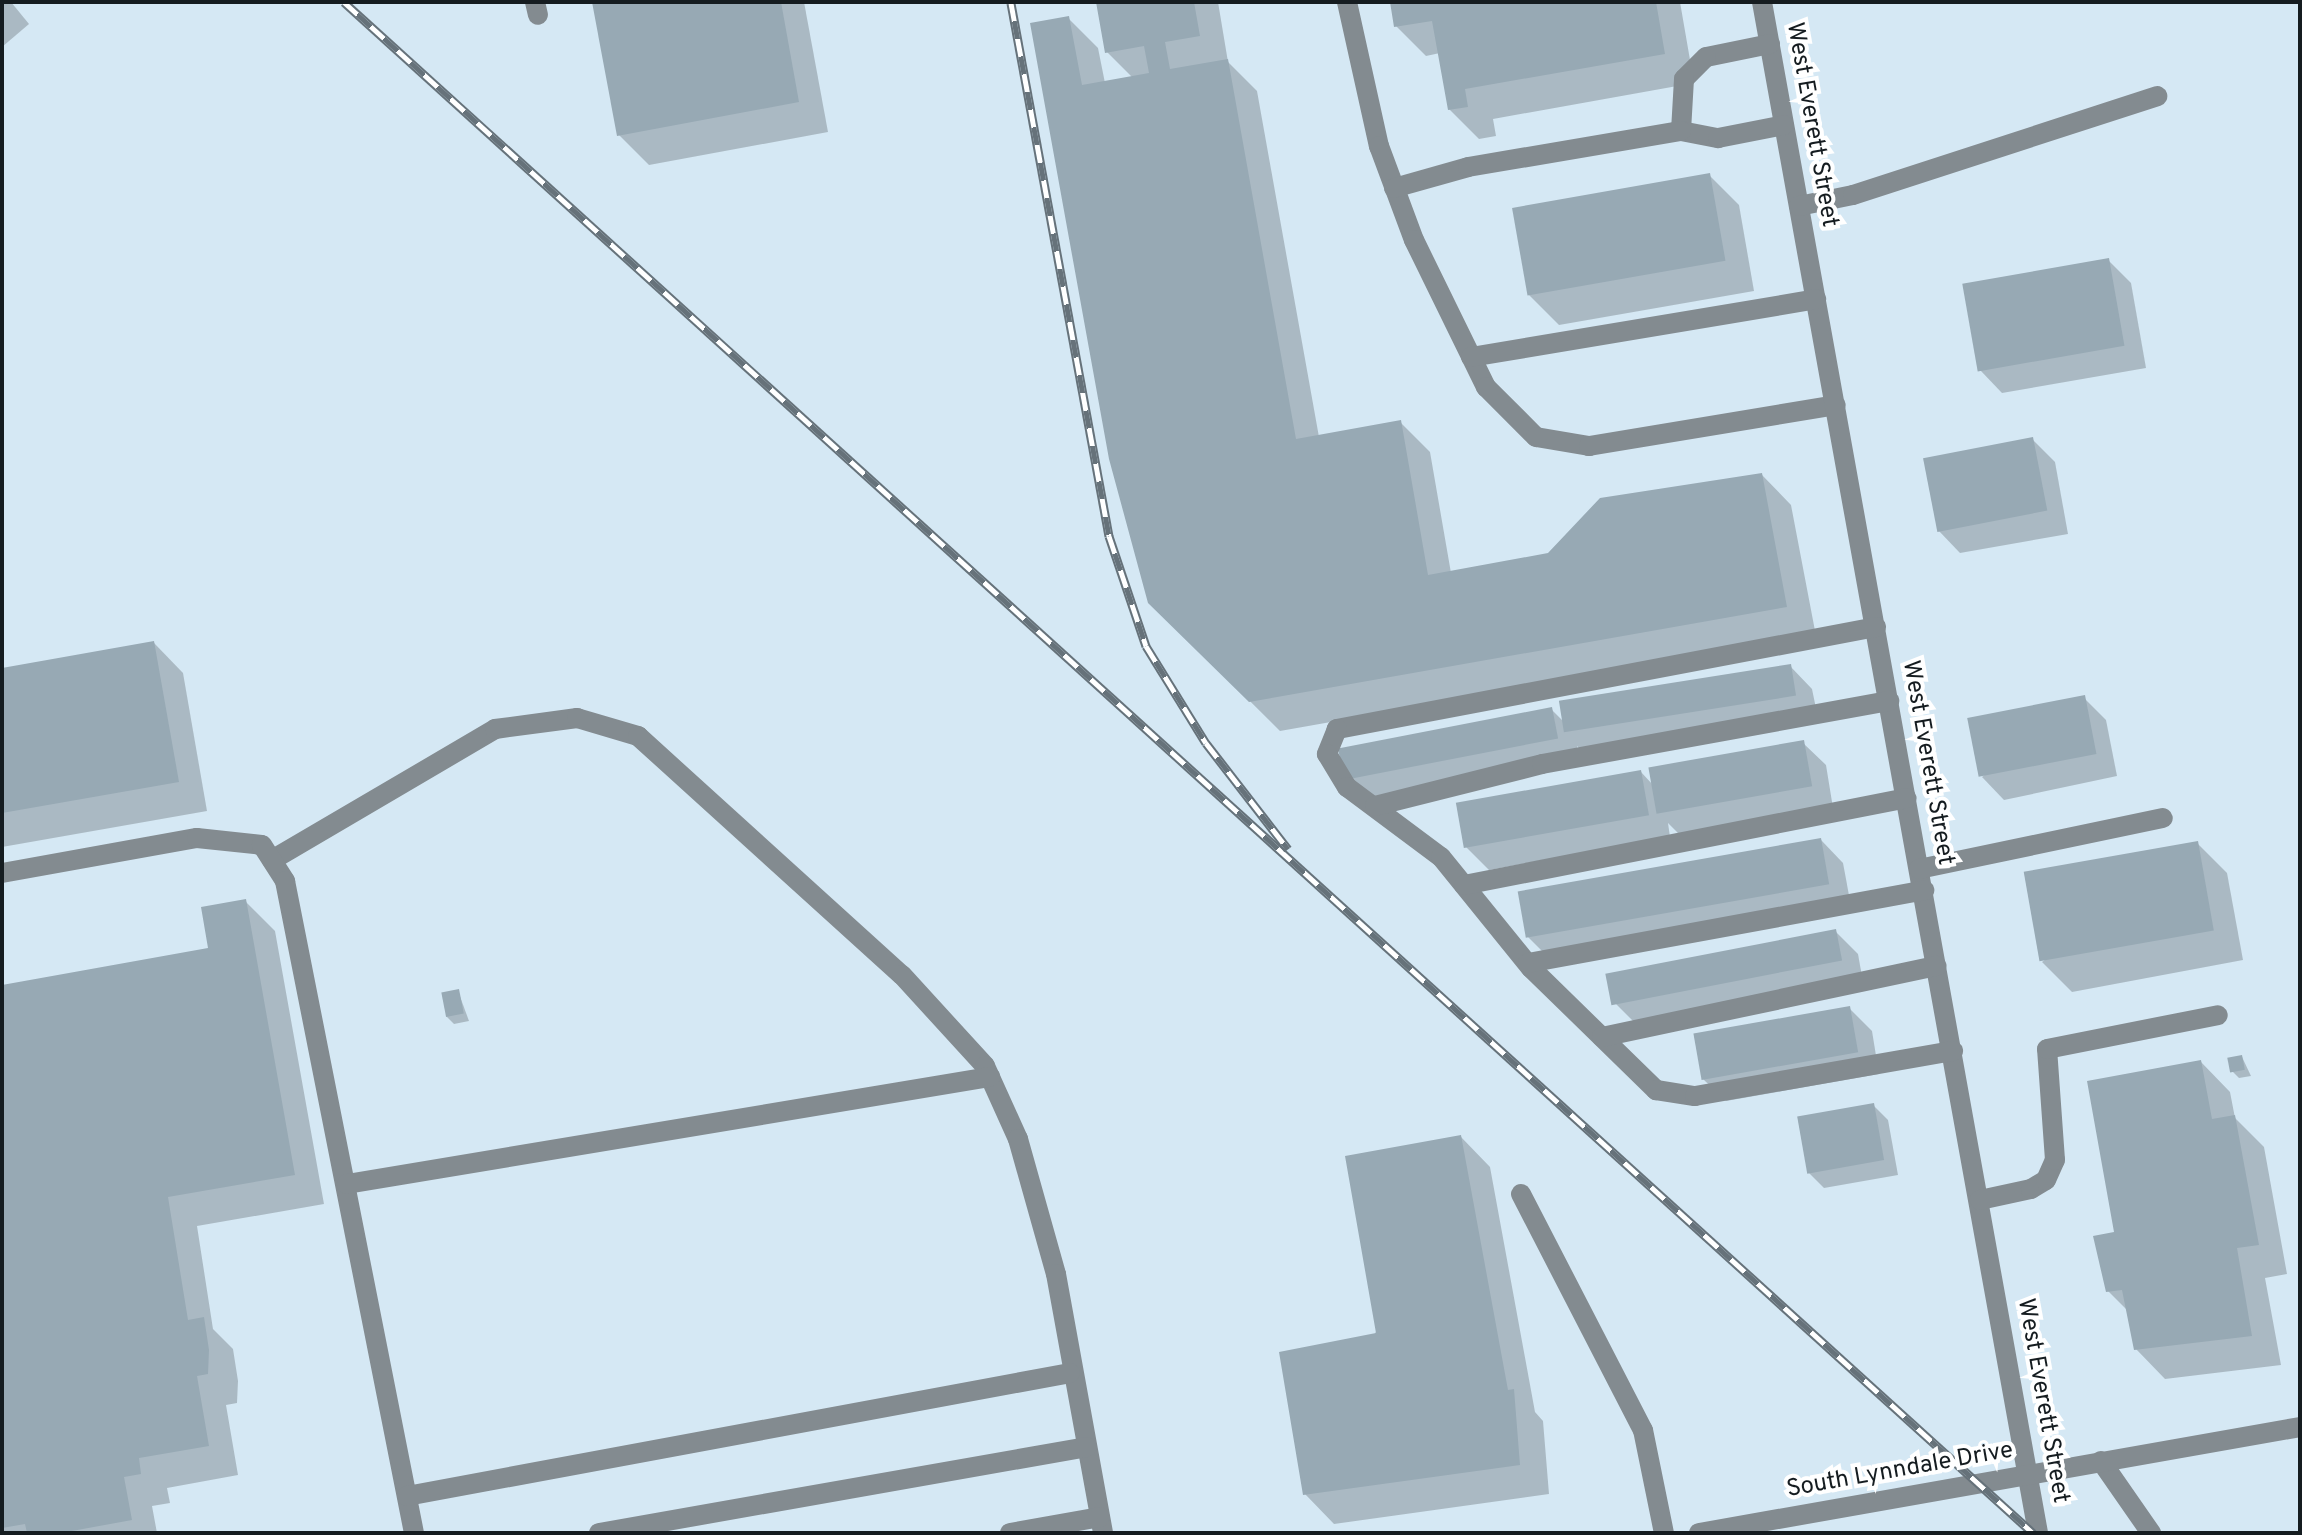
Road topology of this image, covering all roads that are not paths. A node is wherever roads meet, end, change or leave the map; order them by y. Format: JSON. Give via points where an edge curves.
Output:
{"nodes":[{"id":1,"x":1347,"y":2,"type":"edge"},
{"id":2,"x":1762,"y":2,"type":"edge"},
{"id":3,"x":1770,"y":44,"type":"junction"},
{"id":4,"x":2157,"y":96,"type":"dead end"},
{"id":5,"x":1784,"y":125,"type":"junction"},
{"id":6,"x":1681,"y":131,"type":"junction"},
{"id":7,"x":1394,"y":188,"type":"junction"},
{"id":8,"x":1799,"y":206,"type":"junction"},
{"id":9,"x":1816,"y":299,"type":"junction"},
{"id":10,"x":1471,"y":357,"type":"junction"},
{"id":11,"x":1836,"y":405,"type":"junction"},
{"id":12,"x":1876,"y":627,"type":"junction"},
{"id":13,"x":1889,"y":701,"type":"junction"},
{"id":14,"x":1907,"y":798,"type":"junction"},
{"id":15,"x":1375,"y":806,"type":"junction"},
{"id":16,"x":2163,"y":818,"type":"dead end"},
{"id":17,"x":272,"y":860,"type":"junction"},
{"id":18,"x":1919,"y":869,"type":"junction"},
{"id":19,"x":2,"y":873,"type":"edge"},
{"id":20,"x":1464,"y":885,"type":"junction"},
{"id":21,"x":1924,"y":890,"type":"junction"},
{"id":22,"x":1528,"y":963,"type":"junction"},
{"id":23,"x":1937,"y":966,"type":"junction"},
{"id":24,"x":2218,"y":1015,"type":"dead end"},
{"id":25,"x":1602,"y":1037,"type":"junction"},
{"id":26,"x":1953,"y":1051,"type":"junction"},
{"id":27,"x":990,"y":1077,"type":"junction"},
{"id":28,"x":347,"y":1184,"type":"junction"},
{"id":29,"x":1521,"y":1194,"type":"dead end"},
{"id":30,"x":1980,"y":1200,"type":"junction"},
{"id":31,"x":1070,"y":1373,"type":"junction"},
{"id":32,"x":2300,"y":1427,"type":"edge"},
{"id":33,"x":1086,"y":1447,"type":"junction"},
{"id":34,"x":2101,"y":1461,"type":"junction"},
{"id":35,"x":2029,"y":1474,"type":"junction"},
{"id":36,"x":407,"y":1496,"type":"junction"},
{"id":37,"x":1102,"y":1525,"type":"edge"},
{"id":38,"x":414,"y":1533,"type":"edge"},
{"id":39,"x":599,"y":1533,"type":"edge"},
{"id":40,"x":1010,"y":1533,"type":"edge"},
{"id":41,"x":1664,"y":1533,"type":"edge"},
{"id":42,"x":1699,"y":1533,"type":"edge"},
{"id":43,"x":2038,"y":1533,"type":"edge"},
{"id":44,"x":2151,"y":1533,"type":"edge"}],
"edges":[{"from":1,"to":7,"type":"street"},
{"from":2,"to":3,"type":"street","name":"West Everett Street"},
{"from":3,"to":5,"type":"street","name":"West Everett Street"},
{"from":3,"to":6,"type":"street","via":[[1706,57],[1684,79]]},
{"from":4,"to":8,"type":"street"},
{"from":5,"to":6,"type":"street","via":[[1718,138]]},
{"from":5,"to":8,"type":"street","name":"West Everett Street"},
{"from":6,"to":7,"type":"street","via":[[1468,167]]},
{"from":7,"to":10,"type":"street"},
{"from":8,"to":9,"type":"street","name":"West Everett Street"},
{"from":9,"to":10,"type":"street"},
{"from":9,"to":11,"type":"street","name":"West Everett Street"},
{"from":10,"to":11,"type":"street","via":[[1486,387],[1536,437],[1589,446]]},
{"from":11,"to":12,"type":"street","name":"West Everett Street"},
{"from":12,"to":13,"type":"street","name":"West Everett Street"},
{"from":12,"to":15,"type":"street","via":[[1337,729],[1325,744],[1336,776]]},
{"from":13,"to":14,"type":"street","name":"West Everett Street"},
{"from":13,"to":15,"type":"street","via":[[1542,764]]},
{"from":14,"to":18,"type":"street","name":"West Everett Street"},
{"from":14,"to":20,"type":"street"},
{"from":15,"to":20,"type":"street"},
{"from":16,"to":18,"type":"street"},
{"from":17,"to":19,"type":"street","via":[[262,845],[197,838]]},
{"from":17,"to":27,"type":"street","via":[[495,729],[577,718],[638,736],[902,975]]},
{"from":17,"to":28,"type":"street","via":[[285,881]]},
{"from":18,"to":21,"type":"street","name":"West Everett Street"},
{"from":20,"to":22,"type":"street"},
{"from":21,"to":22,"type":"street"},
{"from":21,"to":23,"type":"street","name":"West Everett Street"},
{"from":22,"to":25,"type":"street"},
{"from":23,"to":25,"type":"street"},
{"from":23,"to":26,"type":"street","name":"West Everett Street"},
{"from":24,"to":30,"type":"street","via":[[2047,1049],[2055,1160],[2046,1180]]},
{"from":25,"to":26,"type":"street","via":[[1656,1090],[1695,1096]]},
{"from":26,"to":30,"type":"street","name":"West Everett Street"},
{"from":27,"to":28,"type":"street"},
{"from":27,"to":31,"type":"street","via":[[1018,1139],[1056,1274]]},
{"from":28,"to":36,"type":"street"},
{"from":29,"to":41,"type":"street","via":[[1643,1430]]},
{"from":30,"to":35,"type":"street","name":"West Everett Street"},
{"from":31,"to":33,"type":"street"},
{"from":31,"to":36,"type":"street"},
{"from":32,"to":34,"type":"street","name":"South Lynndale Drive"},
{"from":33,"to":37,"type":"street"},
{"from":33,"to":39,"type":"street"},
{"from":34,"to":35,"type":"street","name":"South Lynndale Drive"},
{"from":34,"to":44,"type":"street"},
{"from":35,"to":42,"type":"street","name":"South Lynndale Drive"},
{"from":35,"to":43,"type":"street","name":"West Everett Street"},
{"from":36,"to":38,"type":"street"},
{"from":37,"to":40,"type":"street"}]}
